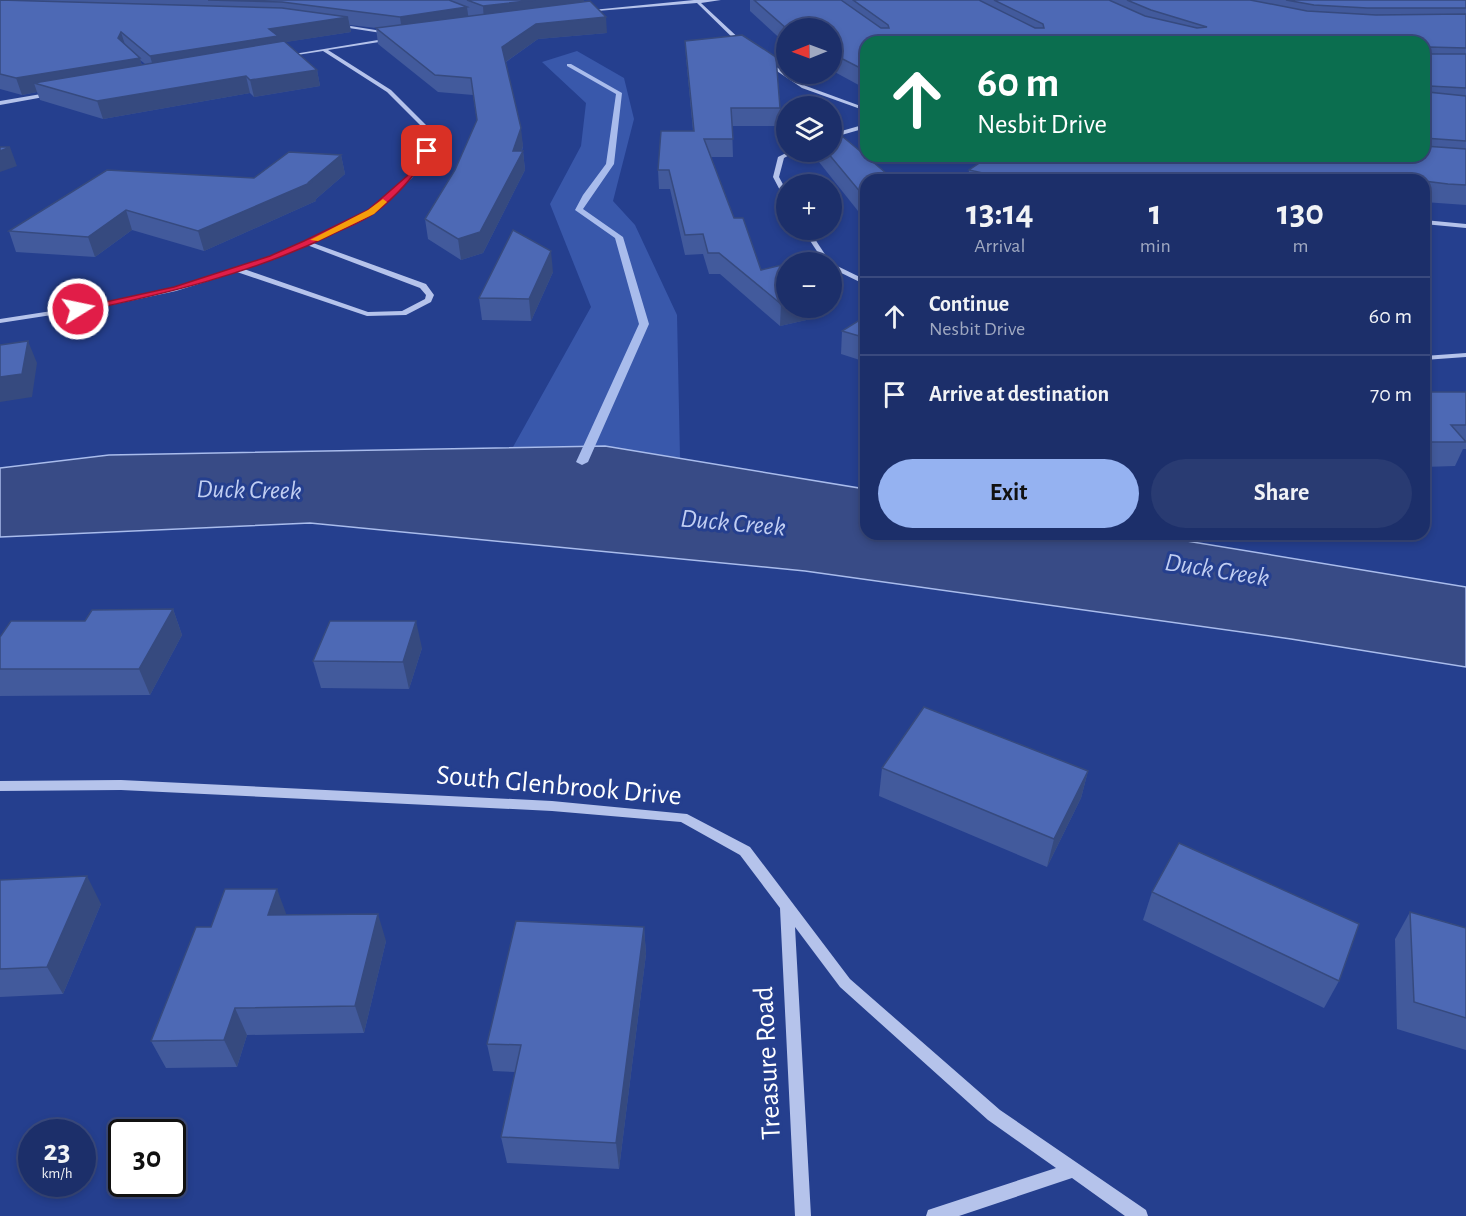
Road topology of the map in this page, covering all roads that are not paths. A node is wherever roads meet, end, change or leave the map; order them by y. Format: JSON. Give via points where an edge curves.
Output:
{"nodes":[{"id":1,"x":720,"y":0,"type":"edge"},
{"id":2,"x":697,"y":1,"type":"edge"},
{"id":3,"x":613,"y":3,"type":"dead end"},
{"id":4,"x":619,"y":7,"type":"junction"},
{"id":5,"x":575,"y":12,"type":"edge"},
{"id":6,"x":332,"y":24,"type":"edge"},
{"id":7,"x":392,"y":33,"type":"edge"},
{"id":8,"x":398,"y":38,"type":"edge"},
{"id":9,"x":746,"y":48,"type":"edge"},
{"id":10,"x":324,"y":50,"type":"junction"},
{"id":11,"x":278,"y":57,"type":"edge"},
{"id":12,"x":765,"y":61,"type":"edge"},
{"id":13,"x":59,"y":93,"type":"edge"},
{"id":14,"x":0,"y":103,"type":"edge"},
{"id":15,"x":860,"y":108,"type":"edge"},
{"id":16,"x":860,"y":128,"type":"edge"},
{"id":17,"x":842,"y":133,"type":"edge"},
{"id":18,"x":1430,"y":223,"type":"edge"},
{"id":19,"x":1466,"y":226,"type":"edge"},
{"id":20,"x":308,"y":243,"type":"junction"},
{"id":21,"x":239,"y":270,"type":"junction"},
{"id":22,"x":842,"y":271,"type":"edge"},
{"id":23,"x":860,"y":280,"type":"edge"},
{"id":24,"x":0,"y":321,"type":"edge"},
{"id":25,"x":1466,"y":355,"type":"edge"},
{"id":26,"x":1430,"y":358,"type":"edge"},
{"id":27,"x":0,"y":786,"type":"edge"},
{"id":28,"x":787,"y":907,"type":"junction"},
{"id":29,"x":1073,"y":1170,"type":"junction"},
{"id":30,"x":803,"y":1216,"type":"edge"},
{"id":31,"x":934,"y":1216,"type":"edge"},
{"id":32,"x":1140,"y":1216,"type":"edge"}],
"edges":[{"from":1,"to":2,"type":"street"},
{"from":2,"to":4,"type":"street"},
{"from":2,"to":9,"type":"street"},
{"from":3,"to":4,"type":"street"},
{"from":4,"to":5,"type":"street"},
{"from":6,"to":7,"type":"street"},
{"from":8,"to":10,"type":"street"},
{"from":10,"to":11,"type":"street"},
{"from":10,"to":20,"type":"street","via":[[389,91],[425,127],[427,151],[410,177],[371,212]]},
{"from":12,"to":15,"type":"street","via":[[804,87]]},
{"from":13,"to":14,"type":"street"},
{"from":16,"to":17,"type":"street"},
{"from":18,"to":19,"type":"street"},
{"from":20,"to":21,"type":"street"},
{"from":20,"to":21,"type":"street","via":[[423,286],[430,295],[428,300],[402,313],[367,314]]},
{"from":21,"to":24,"type":"street","via":[[97,306]]},
{"from":22,"to":23,"type":"street"},
{"from":25,"to":26,"type":"street"},
{"from":27,"to":28,"type":"street","name":"South Glenbrook Drive","via":[[133,786],[552,806],[683,817],[745,851]]},
{"from":28,"to":29,"type":"street","name":"South Glenbrook Drive","via":[[844,983],[994,1115]]},
{"from":28,"to":30,"type":"street","name":"Treasure Road"},
{"from":29,"to":31,"type":"street"},
{"from":29,"to":32,"type":"street","name":"South Glenbrook Drive"}]}
